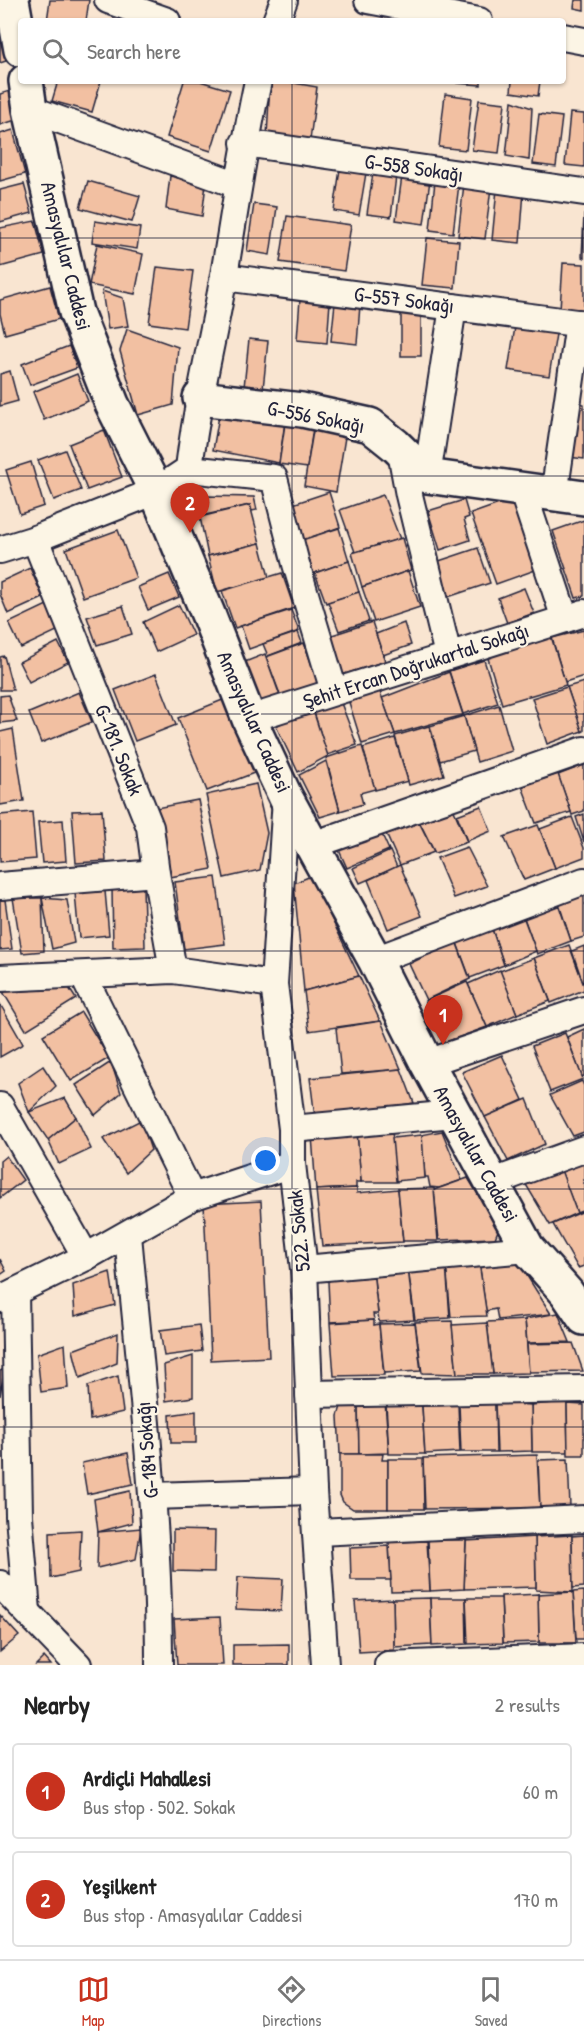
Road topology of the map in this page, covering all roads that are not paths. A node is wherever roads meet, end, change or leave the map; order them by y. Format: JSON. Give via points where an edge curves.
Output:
{"nodes":[{"id":1,"x":12,"y":0,"type":"edge"},
{"id":2,"x":108,"y":0,"type":"edge"},
{"id":3,"x":284,"y":0,"type":"edge"},
{"id":4,"x":368,"y":0,"type":"edge"},
{"id":5,"x":159,"y":18,"type":"edge"},
{"id":6,"x":277,"y":18,"type":"edge"},
{"id":7,"x":463,"y":18,"type":"edge"},
{"id":8,"x":18,"y":33,"type":"edge"},
{"id":9,"x":566,"y":38,"type":"edge"},
{"id":10,"x":584,"y":41,"type":"edge"},
{"id":11,"x":257,"y":84,"type":"edge"},
{"id":12,"x":28,"y":95,"type":"edge"},
{"id":13,"x":244,"y":143,"type":"junction"},
{"id":14,"x":238,"y":184,"type":"junction"},
{"id":15,"x":584,"y":192,"type":"edge"},
{"id":16,"x":224,"y":276,"type":"junction"},
{"id":17,"x":453,"y":307,"type":"junction"},
{"id":18,"x":581,"y":324,"type":"edge"},
{"id":19,"x":200,"y":398,"type":"junction"},
{"id":20,"x":401,"y":452,"type":"junction"},
{"id":21,"x":189,"y":469,"type":"junction"},
{"id":22,"x":427,"y":476,"type":"junction"},
{"id":23,"x":522,"y":489,"type":"junction"},
{"id":24,"x":156,"y":491,"type":"junction"},
{"id":25,"x":569,"y":497,"type":"edge"},
{"id":26,"x":35,"y":539,"type":"junction"},
{"id":27,"x":2,"y":544,"type":"edge"},
{"id":28,"x":574,"y":616,"type":"edge"},
{"id":29,"x":448,"y":655,"type":"junction"},
{"id":30,"x":334,"y":691,"type":"junction"},
{"id":31,"x":249,"y":719,"type":"junction"},
{"id":32,"x":584,"y":750,"type":"edge"},
{"id":33,"x":286,"y":798,"type":"junction"},
{"id":34,"x":313,"y":845,"type":"junction"},
{"id":35,"x":156,"y":873,"type":"junction"},
{"id":36,"x":584,"y":881,"type":"edge"},
{"id":37,"x":0,"y":886,"type":"edge"},
{"id":38,"x":375,"y":960,"type":"junction"},
{"id":39,"x":173,"y":970,"type":"junction"},
{"id":40,"x":83,"y":975,"type":"junction"},
{"id":41,"x":0,"y":978,"type":"edge"},
{"id":42,"x":274,"y":984,"type":"junction"},
{"id":43,"x":584,"y":1010,"type":"edge"},
{"id":44,"x":427,"y":1063,"type":"junction"},
{"id":45,"x":0,"y":1106,"type":"edge"},
{"id":46,"x":454,"y":1114,"type":"junction"},
{"id":47,"x":292,"y":1129,"type":"junction"},
{"id":48,"x":584,"y":1149,"type":"edge"},
{"id":49,"x":292,"y":1164,"type":"junction"},
{"id":50,"x":493,"y":1182,"type":"junction"},
{"id":51,"x":192,"y":1197,"type":"junction"},
{"id":52,"x":128,"y":1235,"type":"junction"},
{"id":53,"x":528,"y":1249,"type":"junction"},
{"id":54,"x":86,"y":1257,"type":"junction"},
{"id":55,"x":304,"y":1269,"type":"junction"},
{"id":56,"x":8,"y":1295,"type":"edge"},
{"id":57,"x":578,"y":1299,"type":"edge"},
{"id":58,"x":584,"y":1389,"type":"edge"},
{"id":59,"x":309,"y":1394,"type":"junction"},
{"id":60,"x":0,"y":1486,"type":"edge"},
{"id":61,"x":313,"y":1491,"type":"junction"},
{"id":62,"x":152,"y":1496,"type":"junction"},
{"id":63,"x":19,"y":1516,"type":"junction"},
{"id":64,"x":584,"y":1519,"type":"edge"},
{"id":65,"x":318,"y":1532,"type":"junction"},
{"id":66,"x":0,"y":1584,"type":"edge"},
{"id":67,"x":27,"y":1611,"type":"junction"},
{"id":68,"x":584,"y":1657,"type":"edge"},
{"id":69,"x":78,"y":1665,"type":"edge"},
{"id":70,"x":159,"y":1665,"type":"edge"},
{"id":71,"x":325,"y":1665,"type":"edge"},
{"id":72,"x":388,"y":1665,"type":"edge"}],
"edges":[{"from":1,"to":8,"type":"main road"},
{"from":2,"to":5,"type":"street"},
{"from":3,"to":6,"type":"street"},
{"from":4,"to":7,"type":"street"},
{"from":9,"to":10,"type":"street"},
{"from":11,"to":13,"type":"street"},
{"from":12,"to":14,"type":"street"},
{"from":12,"to":24,"type":"main road","name":"Amasyalılar Caddesi","via":[[76,312],[112,404]]},
{"from":13,"to":14,"type":"street"},
{"from":13,"to":15,"type":"street","name":"G-558 Sokağı"},
{"from":14,"to":16,"type":"street"},
{"from":16,"to":17,"type":"street","name":"G-557 Sokağı"},
{"from":16,"to":19,"type":"street"},
{"from":17,"to":18,"type":"street","name":"G-557 Sokağı"},
{"from":17,"to":22,"type":"street"},
{"from":18,"to":25,"type":"street"},
{"from":19,"to":20,"type":"main road","name":"G-556 Sokağı","via":[[302,410],[370,425]]},
{"from":19,"to":21,"type":"street"},
{"from":20,"to":22,"type":"main road","name":"G-556 Sokağı"},
{"from":20,"to":29,"type":"street"},
{"from":21,"to":24,"type":"street"},
{"from":21,"to":30,"type":"street","via":[[274,478]]},
{"from":22,"to":23,"type":"main road"},
{"from":23,"to":25,"type":"main road"},
{"from":23,"to":28,"type":"street"},
{"from":24,"to":26,"type":"street"},
{"from":24,"to":31,"type":"main road","name":"Amasyalılar Caddesi"},
{"from":26,"to":27,"type":"street"},
{"from":26,"to":35,"type":"street","name":"G-181. Sokak","via":[[150,827]]},
{"from":28,"to":29,"type":"street","name":"Şehit Ercan Doğrukartal Sokağı"},
{"from":29,"to":30,"type":"street","name":"Şehit Ercan Doğrukartal Sokağı"},
{"from":30,"to":31,"type":"street","name":"Şehit Ercan Doğrukartal Sokağı"},
{"from":31,"to":33,"type":"main road","name":"Amasyalılar Caddesi"},
{"from":32,"to":34,"type":"street"},
{"from":33,"to":34,"type":"main road","name":"Amasyalılar Caddesi"},
{"from":33,"to":42,"type":"street","name":"522. Sokak"},
{"from":34,"to":38,"type":"main road","name":"Amasyalılar Caddesi"},
{"from":35,"to":37,"type":"street"},
{"from":35,"to":39,"type":"street","name":"G-181. Sokak"},
{"from":36,"to":38,"type":"street"},
{"from":38,"to":44,"type":"main road","name":"Amasyalılar Caddesi"},
{"from":39,"to":40,"type":"street"},
{"from":39,"to":42,"type":"street"},
{"from":40,"to":41,"type":"street"},
{"from":40,"to":51,"type":"street"},
{"from":42,"to":47,"type":"street","name":"522. Sokak"},
{"from":43,"to":44,"type":"street"},
{"from":44,"to":46,"type":"main road","name":"Amasyalılar Caddesi"},
{"from":45,"to":54,"type":"street"},
{"from":46,"to":47,"type":"street"},
{"from":46,"to":50,"type":"main road","name":"Amasyalılar Caddesi"},
{"from":47,"to":49,"type":"street","name":"522. Sokak"},
{"from":48,"to":50,"type":"street"},
{"from":49,"to":51,"type":"street"},
{"from":49,"to":55,"type":"street","name":"522. Sokak"},
{"from":50,"to":53,"type":"main road","name":"Amasyalılar Caddesi"},
{"from":51,"to":52,"type":"street"},
{"from":52,"to":54,"type":"street"},
{"from":52,"to":62,"type":"street","name":"G-184 Sokağı"},
{"from":53,"to":55,"type":"street"},
{"from":53,"to":57,"type":"main road","name":"Amasyalılar Caddesi"},
{"from":54,"to":56,"type":"street"},
{"from":55,"to":59,"type":"street","name":"522. Sokak"},
{"from":56,"to":63,"type":"street"},
{"from":58,"to":59,"type":"street"},
{"from":59,"to":61,"type":"street","name":"522. Sokak"},
{"from":60,"to":63,"type":"street"},
{"from":61,"to":62,"type":"street"},
{"from":61,"to":65,"type":"street","name":"522. Sokak"},
{"from":62,"to":70,"type":"street","name":"G-184 Sokağı"},
{"from":63,"to":67,"type":"street"},
{"from":64,"to":65,"type":"street"},
{"from":65,"to":71,"type":"street","name":"522. Sokak"},
{"from":66,"to":67,"type":"street"},
{"from":67,"to":69,"type":"street"},
{"from":68,"to":72,"type":"street"}]}
